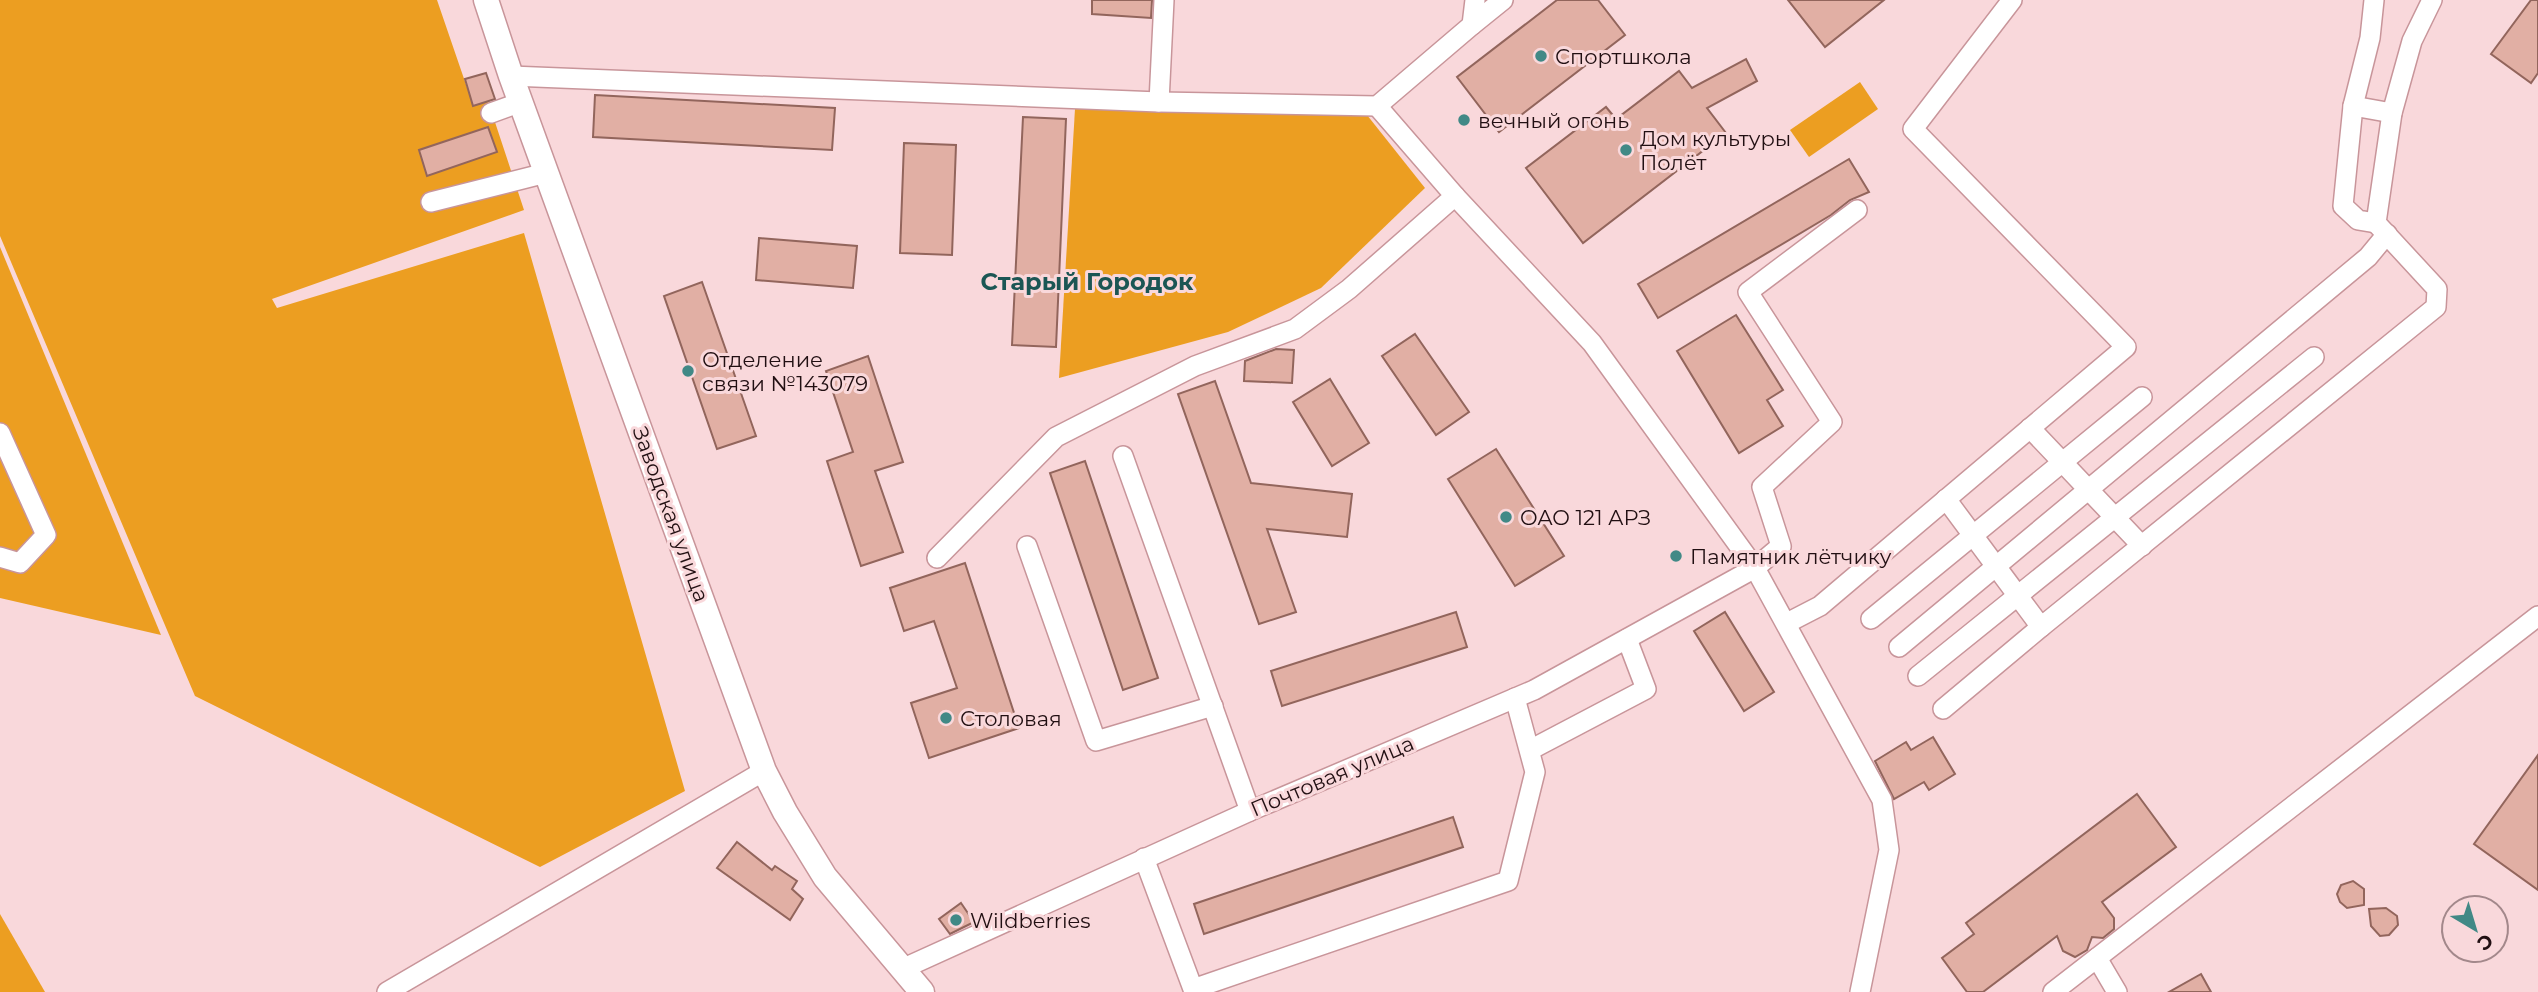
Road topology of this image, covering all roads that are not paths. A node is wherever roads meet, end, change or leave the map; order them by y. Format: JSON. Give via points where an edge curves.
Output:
{"nodes":[{"id":1,"x":486,"y":0,"type":"edge"},
{"id":2,"x":1164,"y":0,"type":"edge"},
{"id":3,"x":1475,"y":0,"type":"edge"},
{"id":4,"x":1503,"y":0,"type":"edge"},
{"id":5,"x":2012,"y":0,"type":"edge"},
{"id":6,"x":2374,"y":0,"type":"edge"},
{"id":7,"x":2432,"y":0,"type":"edge"},
{"id":8,"x":1472,"y":25,"type":"junction"},
{"id":9,"x":511,"y":76,"type":"junction"},
{"id":10,"x":520,"y":102,"type":"junction"},
{"id":11,"x":1159,"y":102,"type":"junction"},
{"id":12,"x":1377,"y":106,"type":"junction"},
{"id":13,"x":2353,"y":106,"type":"junction"},
{"id":14,"x":491,"y":113,"type":"dead end"},
{"id":15,"x":2392,"y":113,"type":"junction"},
{"id":16,"x":546,"y":173,"type":"junction"},
{"id":17,"x":1455,"y":196,"type":"junction"},
{"id":18,"x":431,"y":202,"type":"dead end"},
{"id":19,"x":1857,"y":211,"type":"dead end"},
{"id":20,"x":2381,"y":228,"type":"junction"},
{"id":21,"x":2314,"y":357,"type":"dead end"},
{"id":22,"x":2142,"y":397,"type":"dead end"},
{"id":23,"x":2030,"y":428,"type":"junction"},
{"id":24,"x":0,"y":433,"type":"edge"},
{"id":25,"x":1123,"y":456,"type":"dead end"},
{"id":26,"x":2063,"y":462,"type":"junction"},
{"id":27,"x":2088,"y":489,"type":"junction"},
{"id":28,"x":1946,"y":499,"type":"junction"},
{"id":29,"x":2115,"y":518,"type":"junction"},
{"id":30,"x":1973,"y":536,"type":"junction"},
{"id":31,"x":1027,"y":546,"type":"dead end"},
{"id":32,"x":2142,"y":546,"type":"junction"},
{"id":33,"x":0,"y":557,"type":"edge"},
{"id":34,"x":936,"y":558,"type":"dead end"},
{"id":35,"x":1996,"y":566,"type":"junction"},
{"id":36,"x":1755,"y":568,"type":"junction"},
{"id":37,"x":2017,"y":595,"type":"junction"},
{"id":38,"x":2538,"y":616,"type":"edge"},
{"id":39,"x":1871,"y":619,"type":"dead end"},
{"id":40,"x":1787,"y":623,"type":"junction"},
{"id":41,"x":2041,"y":627,"type":"junction"},
{"id":42,"x":1627,"y":639,"type":"junction"},
{"id":43,"x":1899,"y":647,"type":"dead end"},
{"id":44,"x":1918,"y":676,"type":"dead end"},
{"id":45,"x":1515,"y":698,"type":"junction"},
{"id":46,"x":1213,"y":706,"type":"junction"},
{"id":47,"x":1943,"y":709,"type":"dead end"},
{"id":48,"x":1530,"y":750,"type":"junction"},
{"id":49,"x":764,"y":771,"type":"junction"},
{"id":50,"x":1250,"y":811,"type":"junction"},
{"id":51,"x":1144,"y":858,"type":"junction"},
{"id":52,"x":2096,"y":958,"type":"junction"},
{"id":53,"x":902,"y":969,"type":"junction"},
{"id":54,"x":2061,"y":990,"type":"edge"},
{"id":55,"x":387,"y":992,"type":"edge"},
{"id":56,"x":922,"y":992,"type":"edge"},
{"id":57,"x":1860,"y":992,"type":"edge"},
{"id":58,"x":2117,"y":992,"type":"edge"}],
"edges":[{"from":1,"to":9,"type":"main road","name":"Заводская улица"},
{"from":2,"to":11,"type":"street"},
{"from":3,"to":8,"type":"street"},
{"from":4,"to":8,"type":"street"},
{"from":5,"to":23,"type":"street","via":[[1913,130],[2126,347]]},
{"from":6,"to":13,"type":"street"},
{"from":7,"to":15,"type":"street","via":[[2412,41]]},
{"from":8,"to":12,"type":"street"},
{"from":9,"to":10,"type":"main road","name":"Заводская улица"},
{"from":9,"to":11,"type":"street"},
{"from":10,"to":14,"type":"street"},
{"from":10,"to":16,"type":"main road","name":"Заводская улица"},
{"from":11,"to":12,"type":"street"},
{"from":12,"to":17,"type":"street"},
{"from":13,"to":15,"type":"street"},
{"from":13,"to":20,"type":"street","via":[[2343,206],[2358,220]]},
{"from":15,"to":20,"type":"street"},
{"from":16,"to":18,"type":"street"},
{"from":16,"to":49,"type":"main road","name":"Заводская улица"},
{"from":17,"to":34,"type":"street","via":[[1349,289],[1295,329],[1195,366],[1056,438]]},
{"from":17,"to":36,"type":"street","via":[[1592,344]]},
{"from":19,"to":36,"type":"street","name":"Почтовая улица","via":[[1748,292],[1832,422],[1762,487],[1781,546]]},
{"from":20,"to":27,"type":"street","via":[[2368,257]]},
{"from":20,"to":32,"type":"street","via":[[2437,289],[2436,307]]},
{"from":21,"to":29,"type":"street"},
{"from":22,"to":26,"type":"street"},
{"from":23,"to":26,"type":"street"},
{"from":23,"to":28,"type":"street"},
{"from":24,"to":33,"type":"street","via":[[46,535],[20,563]]},
{"from":25,"to":46,"type":"street"},
{"from":26,"to":27,"type":"street"},
{"from":26,"to":30,"type":"street"},
{"from":27,"to":29,"type":"street"},
{"from":27,"to":35,"type":"street"},
{"from":28,"to":30,"type":"street"},
{"from":28,"to":40,"type":"street","via":[[1820,606]]},
{"from":29,"to":32,"type":"street"},
{"from":29,"to":37,"type":"street"},
{"from":30,"to":35,"type":"street"},
{"from":30,"to":39,"type":"street"},
{"from":31,"to":46,"type":"street","via":[[1097,741]]},
{"from":32,"to":41,"type":"street"},
{"from":35,"to":37,"type":"street"},
{"from":35,"to":43,"type":"street"},
{"from":36,"to":40,"type":"street"},
{"from":36,"to":42,"type":"street","name":"Почтовая улица"},
{"from":37,"to":41,"type":"street"},
{"from":37,"to":44,"type":"street"},
{"from":38,"to":52,"type":"street"},
{"from":40,"to":57,"type":"street","via":[[1882,800],[1889,850]]},
{"from":41,"to":47,"type":"street"},
{"from":42,"to":45,"type":"street","name":"Почтовая улица"},
{"from":42,"to":48,"type":"street","via":[[1646,689]]},
{"from":45,"to":48,"type":"street"},
{"from":45,"to":50,"type":"street","name":"Почтовая улица"},
{"from":46,"to":50,"type":"street"},
{"from":48,"to":51,"type":"street","via":[[1535,772],[1508,881],[1193,989]]},
{"from":49,"to":53,"type":"main road","name":"Заводская улица","via":[[825,877]]},
{"from":49,"to":55,"type":"street"},
{"from":50,"to":51,"type":"street","name":"Почтовая улица"},
{"from":51,"to":53,"type":"street","name":"Почтовая улица"},
{"from":52,"to":54,"type":"street"},
{"from":52,"to":58,"type":"street"},
{"from":53,"to":56,"type":"main road","name":"Заводская улица"}]}
